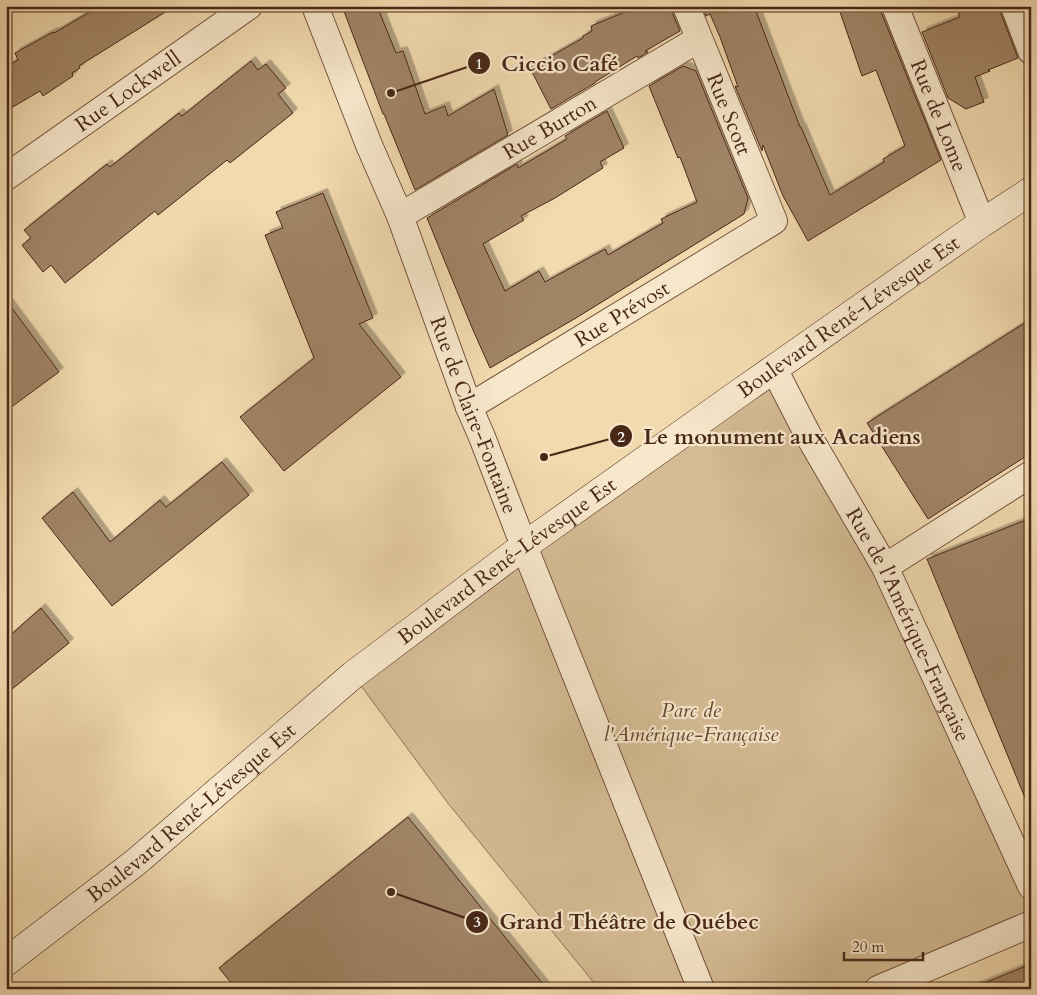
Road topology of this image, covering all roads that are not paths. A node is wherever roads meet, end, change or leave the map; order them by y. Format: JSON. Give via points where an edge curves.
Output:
{"nodes":[{"id":1,"x":249,"y":6,"type":"edge"},
{"id":2,"x":315,"y":6,"type":"edge"},
{"id":3,"x":686,"y":6,"type":"edge"},
{"id":4,"x":895,"y":6,"type":"edge"},
{"id":5,"x":1014,"y":6,"type":"edge"},
{"id":6,"x":699,"y":39,"type":"junction"},
{"id":7,"x":1031,"y":51,"type":"edge"},
{"id":8,"x":6,"y":177,"type":"edge"},
{"id":9,"x":1031,"y":191,"type":"edge"},
{"id":10,"x":400,"y":216,"type":"junction"},
{"id":11,"x":774,"y":221,"type":"joint"},
{"id":12,"x":982,"y":223,"type":"junction"},
{"id":13,"x":774,"y":369,"type":"junction"},
{"id":14,"x":469,"y":407,"type":"junction"},
{"id":15,"x":1031,"y":474,"type":"edge"},
{"id":16,"x":524,"y":546,"type":"junction"},
{"id":17,"x":885,"y":567,"type":"junction"},
{"id":18,"x":1031,"y":886,"type":"edge"},
{"id":19,"x":1031,"y":924,"type":"edge"},
{"id":20,"x":6,"y":962,"type":"edge"},
{"id":21,"x":701,"y":989,"type":"edge"},
{"id":22,"x":878,"y":989,"type":"edge"}],
"edges":[{"from":1,"to":8,"type":"street","name":"Rue Lockwell"},
{"from":2,"to":10,"type":"street","name":"Rue de Claire-Fontaine"},
{"from":3,"to":6,"type":"street","name":"Rue Scott"},
{"from":4,"to":12,"type":"street","name":"Rue de Lome"},
{"from":5,"to":7,"type":"street"},
{"from":6,"to":10,"type":"street","name":"Rue Burton"},
{"from":6,"to":11,"type":"street","name":"Rue Scott"},
{"from":9,"to":12,"type":"main road","name":"Boulevard René-Lévesque Est"},
{"from":10,"to":14,"type":"street","name":"Rue de Claire-Fontaine"},
{"from":11,"to":14,"type":"street","name":"Rue Prévost"},
{"from":12,"to":13,"type":"main road","name":"Boulevard René-Lévesque Est"},
{"from":13,"to":16,"type":"main road","name":"Boulevard René-Lévesque Est"},
{"from":13,"to":17,"type":"street","name":"Rue de l'Amérique-Française","via":[[808,435]]},
{"from":14,"to":16,"type":"street","name":"Rue de Claire-Fontaine"},
{"from":15,"to":17,"type":"street"},
{"from":16,"to":20,"type":"main road","name":"Boulevard René-Lévesque Est","via":[[353,676],[136,862]]},
{"from":16,"to":21,"type":"street","name":"Rue de Claire-Fontaine"},
{"from":17,"to":18,"type":"street","name":"Rue de l'Amérique-Française"},
{"from":19,"to":22,"type":"street"}]}
